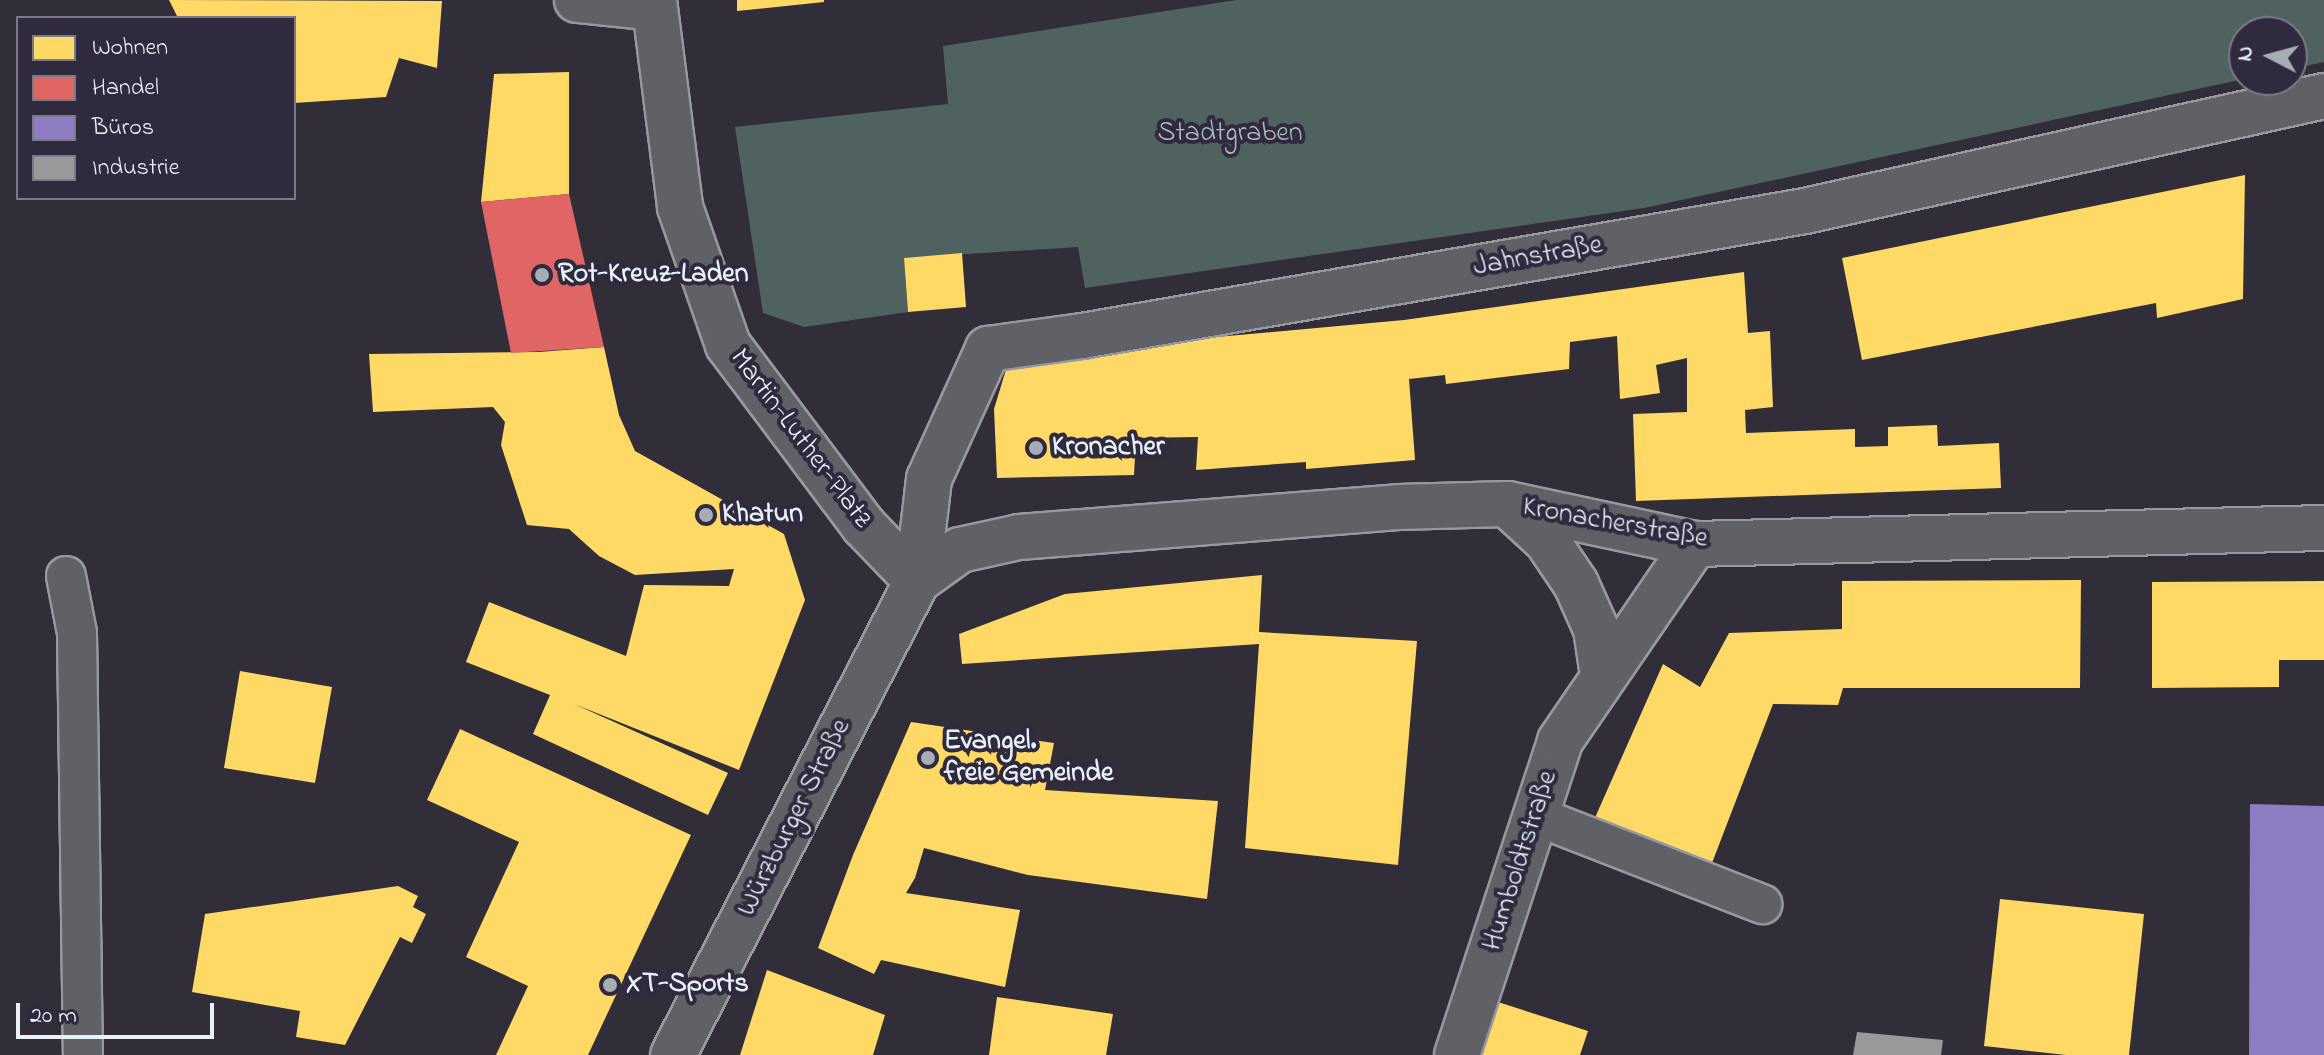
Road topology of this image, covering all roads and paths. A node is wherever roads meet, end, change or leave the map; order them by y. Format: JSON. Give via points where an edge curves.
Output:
{"nodes":[{"id":1,"x":577,"y":0,"type":"edge"},
{"id":2,"x":654,"y":4,"type":"edge"},
{"id":3,"x":2324,"y":96,"type":"edge"},
{"id":4,"x":1508,"y":504,"type":"junction"},
{"id":5,"x":2324,"y":528,"type":"edge"},
{"id":6,"x":1695,"y":544,"type":"junction"},
{"id":7,"x":66,"y":576,"type":"dead end"},
{"id":8,"x":917,"y":581,"type":"junction"},
{"id":9,"x":1603,"y":676,"type":"junction"},
{"id":10,"x":1536,"y":816,"type":"junction"},
{"id":11,"x":1762,"y":904,"type":"dead end"},
{"id":12,"x":83,"y":1055,"type":"edge"},
{"id":13,"x":673,"y":1055,"type":"edge"},
{"id":14,"x":1457,"y":1055,"type":"edge"}],
"edges":[{"from":1,"to":2,"type":"street"},
{"from":2,"to":8,"type":"street","name":"Martin-Luther-Platz","via":[[680,207],[728,345],[864,526]]},
{"from":3,"to":8,"type":"street","name":"Jahnstraße","via":[[1805,211],[988,349],[929,479]]},
{"from":4,"to":6,"type":"street","name":"Kronacherstraße"},
{"from":4,"to":8,"type":"street","name":"Kronacherstraße","via":[[1398,507],[1019,537],[960,550]]},
{"from":4,"to":9,"type":"street","via":[[1547,541],[1576,584],[1596,629]]},
{"from":5,"to":6,"type":"street","name":"Kronacherstraße"},
{"from":6,"to":9,"type":"street","name":"Humboldtstraße"},
{"from":7,"to":12,"type":"lane","via":[[77,633]]},
{"from":8,"to":13,"type":"street","name":"Würzburger Straße"},
{"from":9,"to":10,"type":"street","name":"Humboldtstraße","via":[[1560,741]]},
{"from":10,"to":11,"type":"lane"},
{"from":10,"to":14,"type":"street","name":"Humboldtstraße"}]}
